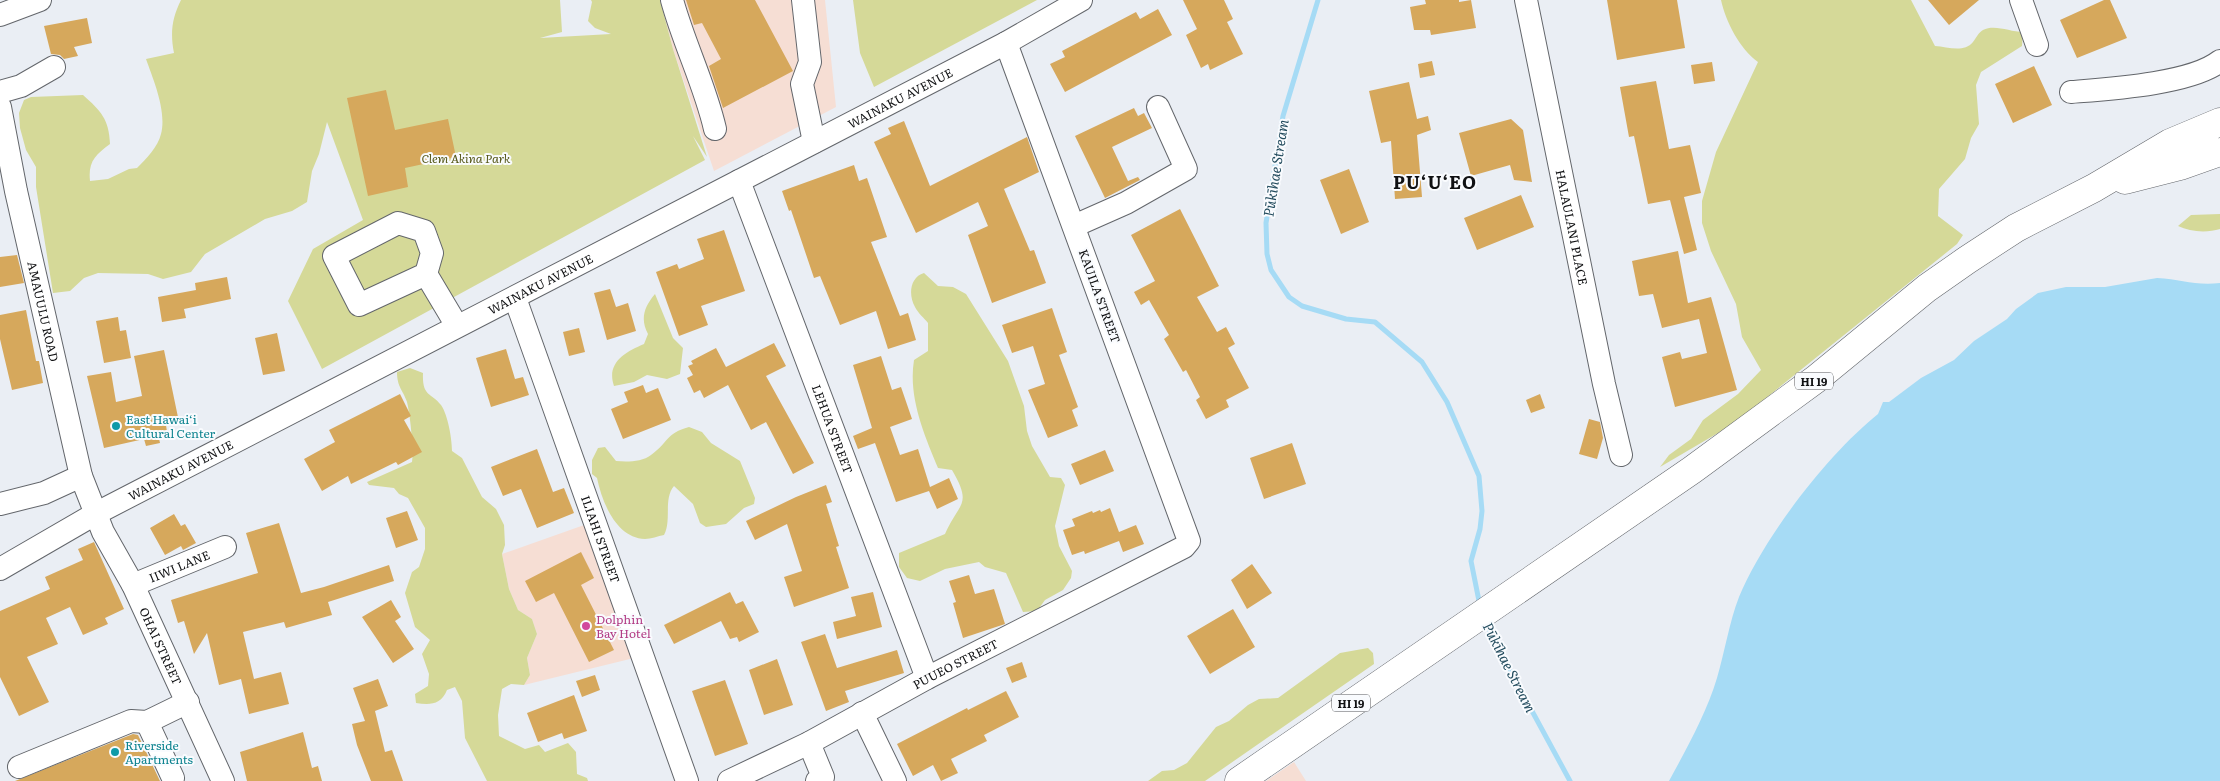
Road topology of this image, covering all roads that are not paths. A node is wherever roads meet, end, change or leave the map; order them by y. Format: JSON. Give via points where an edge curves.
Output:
{"nodes":[{"id":1,"x":40,"y":0,"type":"edge"},
{"id":2,"x":672,"y":0,"type":"edge"},
{"id":3,"x":803,"y":0,"type":"edge"},
{"id":4,"x":1081,"y":0,"type":"edge"},
{"id":5,"x":1526,"y":0,"type":"edge"},
{"id":6,"x":2021,"y":0,"type":"edge"},
{"id":7,"x":0,"y":16,"type":"edge"},
{"id":8,"x":1006,"y":43,"type":"junction"},
{"id":9,"x":2037,"y":44,"type":"dead end"},
{"id":10,"x":2220,"y":61,"type":"edge"},
{"id":11,"x":54,"y":67,"type":"dead end"},
{"id":12,"x":0,"y":92,"type":"edge"},
{"id":13,"x":2071,"y":92,"type":"dead end"},
{"id":14,"x":0,"y":107,"type":"edge"},
{"id":15,"x":1158,"y":107,"type":"dead end"},
{"id":16,"x":2220,"y":122,"type":"edge"},
{"id":17,"x":715,"y":129,"type":"dead end"},
{"id":18,"x":814,"y":142,"type":"junction"},
{"id":19,"x":2220,"y":152,"type":"edge"},
{"id":20,"x":739,"y":181,"type":"junction"},
{"id":21,"x":2094,"y":188,"type":"junction"},
{"id":22,"x":1074,"y":226,"type":"junction"},
{"id":23,"x":426,"y":274,"type":"dead end"},
{"id":24,"x":515,"y":298,"type":"junction"},
{"id":25,"x":457,"y":326,"type":"junction"},
{"id":26,"x":1621,"y":455,"type":"dead end"},
{"id":27,"x":81,"y":476,"type":"junction"},
{"id":28,"x":0,"y":504,"type":"edge"},
{"id":29,"x":95,"y":514,"type":"junction"},
{"id":30,"x":225,"y":547,"type":"dead end"},
{"id":31,"x":1184,"y":548,"type":"joint"},
{"id":32,"x":0,"y":569,"type":"edge"},
{"id":33,"x":133,"y":585,"type":"junction"},
{"id":34,"x":927,"y":678,"type":"junction"},
{"id":35,"x":188,"y":702,"type":"junction"},
{"id":36,"x":862,"y":713,"type":"junction"},
{"id":37,"x":147,"y":722,"type":"junction"},
{"id":38,"x":808,"y":743,"type":"junction"},
{"id":39,"x":19,"y":767,"type":"dead end"},
{"id":40,"x":173,"y":778,"type":"dead end"},
{"id":41,"x":223,"y":781,"type":"edge"},
{"id":42,"x":687,"y":781,"type":"edge"},
{"id":43,"x":729,"y":781,"type":"edge"},
{"id":44,"x":817,"y":781,"type":"edge"},
{"id":45,"x":895,"y":781,"type":"edge"},
{"id":46,"x":1239,"y":781,"type":"edge"}],
"edges":[{"from":1,"to":7,"type":"street"},
{"from":2,"to":17,"type":"street","via":[[696,72],[707,93]]},
{"from":3,"to":18,"type":"street","via":[[810,62],[802,84]]},
{"from":4,"to":8,"type":"street","name":"WAINAKU AVENUE"},
{"from":5,"to":26,"type":"street","name":"HALAULANI PLACE"},
{"from":6,"to":9,"type":"street"},
{"from":8,"to":18,"type":"street","name":"WAINAKU AVENUE"},
{"from":8,"to":22,"type":"street","name":"KAUILA STREET"},
{"from":10,"to":13,"type":"street","via":[[2168,80]]},
{"from":11,"to":12,"type":"street","via":[[21,86]]},
{"from":14,"to":27,"type":"street","name":"AMAUULU ROAD"},
{"from":15,"to":22,"type":"street","via":[[1186,169],[1126,203]]},
{"from":16,"to":21,"type":"main road","via":[[2170,143]]},
{"from":18,"to":20,"type":"street","name":"WAINAKU AVENUE"},
{"from":19,"to":21,"type":"main road"},
{"from":20,"to":24,"type":"street","name":"WAINAKU AVENUE"},
{"from":20,"to":34,"type":"street","name":"LEHUA STREET"},
{"from":21,"to":46,"type":"main road","number":"HI 19","via":[[2016,228],[1927,288],[1816,379],[1692,470]]},
{"from":22,"to":31,"type":"street","name":"KAUILA STREET","via":[[1188,534],[1189,541]]},
{"from":23,"to":25,"type":"street"},
{"from":24,"to":25,"type":"street","name":"WAINAKU AVENUE"},
{"from":24,"to":42,"type":"street","name":"ILIAHI STREET"},
{"from":25,"to":29,"type":"street","name":"WAINAKU AVENUE"},
{"from":27,"to":28,"type":"street","via":[[44,493]]},
{"from":27,"to":29,"type":"street","name":"AMAUULU ROAD"},
{"from":29,"to":32,"type":"street","name":"WAINAKU AVENUE"},
{"from":29,"to":33,"type":"street","name":"OHAI STREET"},
{"from":30,"to":33,"type":"street","name":"IIWI LANE"},
{"from":31,"to":34,"type":"street","name":"PUUEO STREET"},
{"from":33,"to":35,"type":"street","name":"OHAI STREET"},
{"from":34,"to":36,"type":"street","name":"PUUEO STREET"},
{"from":35,"to":37,"type":"street"},
{"from":35,"to":41,"type":"street","name":"OHAI STREET"},
{"from":36,"to":38,"type":"street","name":"PUUEO STREET"},
{"from":36,"to":45,"type":"street"},
{"from":37,"to":39,"type":"street","via":[[131,722]]},
{"from":37,"to":40,"type":"street"},
{"from":38,"to":43,"type":"street","name":"PUUEO STREET"},
{"from":38,"to":44,"type":"street","via":[[823,778]]}]}
